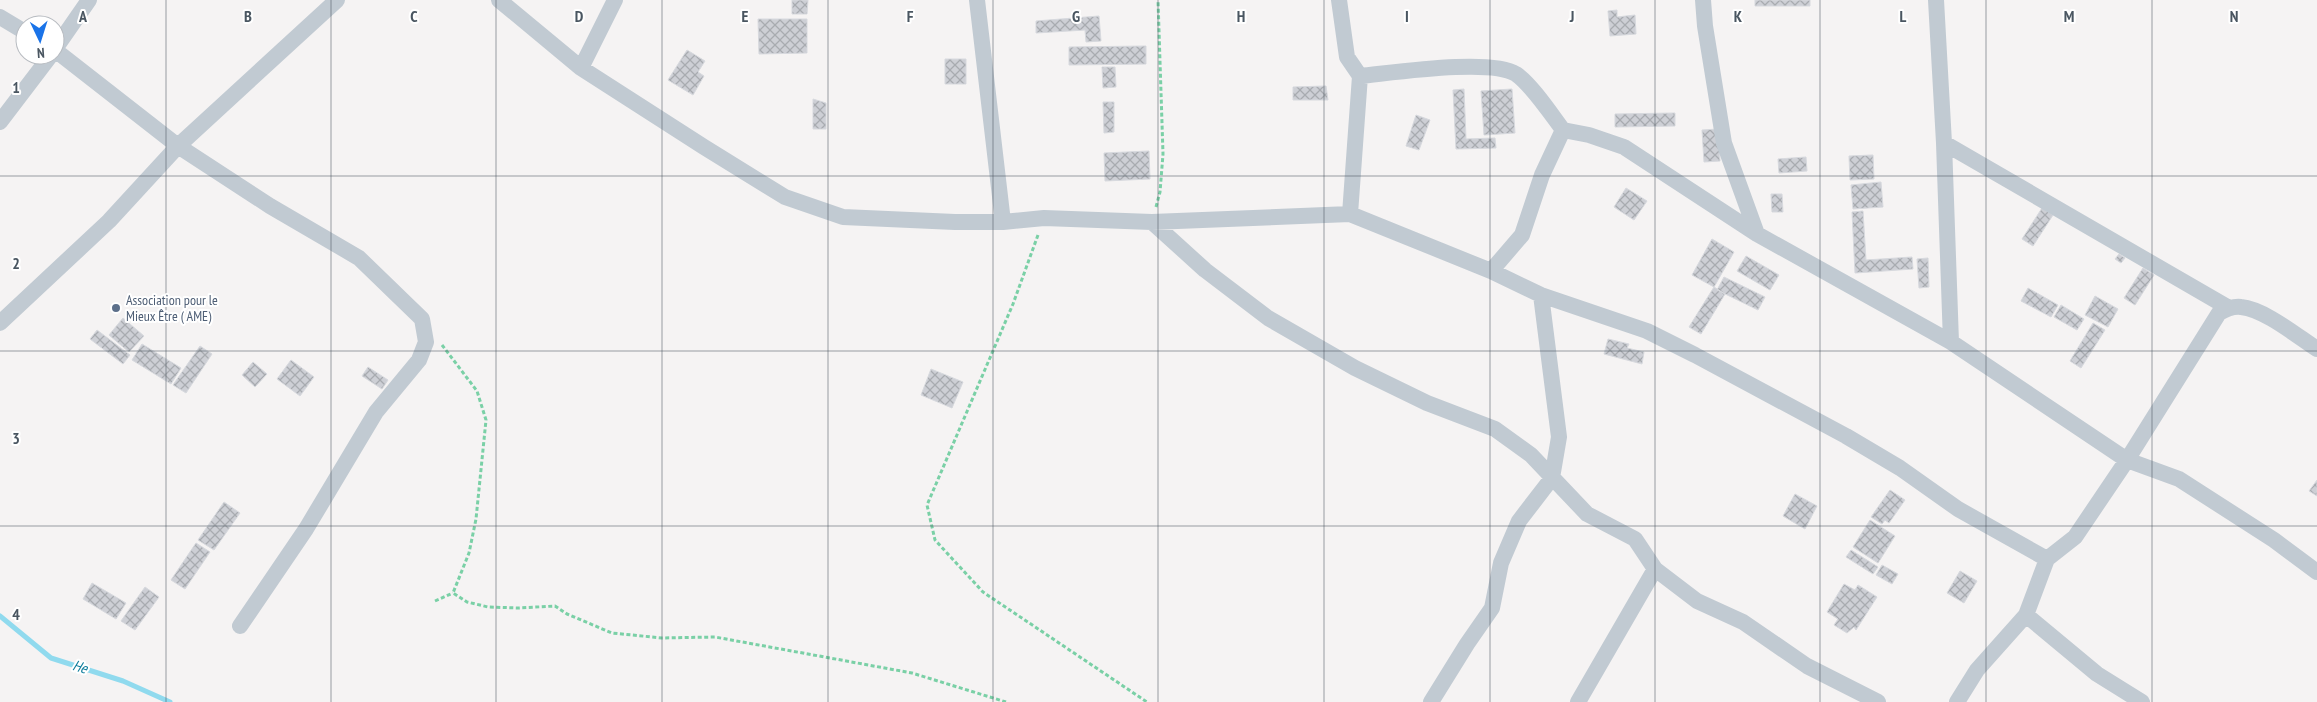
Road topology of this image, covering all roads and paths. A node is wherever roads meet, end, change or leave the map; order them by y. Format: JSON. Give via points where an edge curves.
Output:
{"nodes":[{"id":1,"x":89,"y":0,"type":"edge"},
{"id":2,"x":337,"y":0,"type":"edge"},
{"id":3,"x":499,"y":0,"type":"edge"},
{"id":4,"x":615,"y":0,"type":"edge"},
{"id":5,"x":977,"y":0,"type":"edge"},
{"id":6,"x":1158,"y":0,"type":"edge"},
{"id":7,"x":1339,"y":0,"type":"edge"},
{"id":8,"x":1703,"y":0,"type":"edge"},
{"id":9,"x":1936,"y":0,"type":"edge"},
{"id":10,"x":0,"y":17,"type":"edge"},
{"id":11,"x":15,"y":26,"type":"edge"},
{"id":12,"x":65,"y":35,"type":"edge"},
{"id":13,"x":65,"y":58,"type":"edge"},
{"id":14,"x":43,"y":65,"type":"edge"},
{"id":15,"x":581,"y":68,"type":"junction"},
{"id":16,"x":1360,"y":76,"type":"junction"},
{"id":17,"x":0,"y":122,"type":"edge"},
{"id":18,"x":1563,"y":130,"type":"junction"},
{"id":19,"x":1944,"y":143,"type":"junction"},
{"id":20,"x":178,"y":146,"type":"junction"},
{"id":21,"x":1350,"y":214,"type":"junction"},
{"id":22,"x":1044,"y":218,"type":"junction"},
{"id":23,"x":1003,"y":222,"type":"junction"},
{"id":24,"x":1152,"y":222,"type":"junction"},
{"id":25,"x":1757,"y":234,"type":"junction"},
{"id":26,"x":1491,"y":271,"type":"junction"},
{"id":27,"x":1541,"y":295,"type":"junction"},
{"id":28,"x":2229,"y":308,"type":"junction"},
{"id":29,"x":0,"y":323,"type":"edge"},
{"id":30,"x":439,"y":340,"type":"dead end"},
{"id":31,"x":1951,"y":342,"type":"junction"},
{"id":32,"x":2317,"y":349,"type":"edge"},
{"id":33,"x":2127,"y":460,"type":"junction"},
{"id":34,"x":1552,"y":478,"type":"junction"},
{"id":35,"x":2047,"y":559,"type":"junction"},
{"id":36,"x":1655,"y":569,"type":"junction"},
{"id":37,"x":2317,"y":572,"type":"edge"},
{"id":38,"x":453,"y":593,"type":"junction"},
{"id":39,"x":435,"y":601,"type":"dead end"},
{"id":40,"x":2026,"y":615,"type":"junction"},
{"id":41,"x":240,"y":626,"type":"dead end"},
{"id":42,"x":1006,"y":702,"type":"edge"},
{"id":43,"x":1148,"y":702,"type":"edge"},
{"id":44,"x":1431,"y":702,"type":"edge"},
{"id":45,"x":1578,"y":702,"type":"edge"},
{"id":46,"x":1878,"y":702,"type":"edge"},
{"id":47,"x":1957,"y":702,"type":"edge"},
{"id":48,"x":2142,"y":702,"type":"edge"}],
"edges":[{"from":1,"to":12,"type":"street"},
{"from":2,"to":20,"type":"street"},
{"from":3,"to":15,"type":"street"},
{"from":4,"to":15,"type":"street"},
{"from":5,"to":23,"type":"street"},
{"from":6,"to":24,"type":"path","via":[[1163,154],[1160,192]]},
{"from":7,"to":16,"type":"street","via":[[1347,57]]},
{"from":8,"to":25,"type":"street","via":[[1724,143]]},
{"from":9,"to":19,"type":"street"},
{"from":10,"to":11,"type":"street"},
{"from":13,"to":20,"type":"street"},
{"from":14,"to":17,"type":"street"},
{"from":15,"to":23,"type":"street","via":[[793,200],[843,217]]},
{"from":16,"to":18,"type":"street","via":[[1482,66],[1515,74]]},
{"from":16,"to":21,"type":"street"},
{"from":18,"to":25,"type":"street","via":[[1624,147]]},
{"from":18,"to":26,"type":"street","via":[[1542,175],[1522,235]]},
{"from":19,"to":28,"type":"street"},
{"from":19,"to":31,"type":"street"},
{"from":20,"to":29,"type":"street","via":[[109,222]]},
{"from":20,"to":41,"type":"street","via":[[270,206],[359,258],[422,319],[426,342],[419,360],[376,412],[306,529]]},
{"from":21,"to":24,"type":"street"},
{"from":21,"to":26,"type":"street"},
{"from":22,"to":23,"type":"street"},
{"from":22,"to":24,"type":"street"},
{"from":22,"to":43,"type":"path","via":[[1013,304],[927,505],[935,540],[983,592]]},
{"from":24,"to":34,"type":"street","via":[[1205,270],[1268,318],[1355,368],[1495,429],[1531,455]]},
{"from":25,"to":31,"type":"street"},
{"from":26,"to":27,"type":"street"},
{"from":27,"to":34,"type":"street","via":[[1559,437]]},
{"from":27,"to":35,"type":"street","via":[[1647,331],[1695,354],[1846,436],[1900,468],[1958,509]]},
{"from":28,"to":32,"type":"street","via":[[2242,307],[2262,314]]},
{"from":28,"to":33,"type":"street","via":[[2219,313]]},
{"from":30,"to":38,"type":"path","via":[[477,391],[486,420],[470,553]]},
{"from":31,"to":33,"type":"street"},
{"from":33,"to":35,"type":"street","via":[[2075,537]]},
{"from":33,"to":37,"type":"street","via":[[2179,479],[2274,540]]},
{"from":34,"to":36,"type":"street","via":[[1586,514],[1635,539]]},
{"from":34,"to":44,"type":"street","via":[[1520,521],[1501,563],[1492,608]]},
{"from":35,"to":40,"type":"street"},
{"from":36,"to":45,"type":"street"},
{"from":36,"to":46,"type":"street","via":[[1697,601],[1743,622],[1807,666]]},
{"from":38,"to":39,"type":"path"},
{"from":38,"to":42,"type":"path","via":[[468,602],[488,607],[555,606],[612,633],[662,638],[715,637],[912,673]]},
{"from":40,"to":47,"type":"street","via":[[1977,670]]},
{"from":40,"to":48,"type":"street","via":[[2098,674]]}]}
